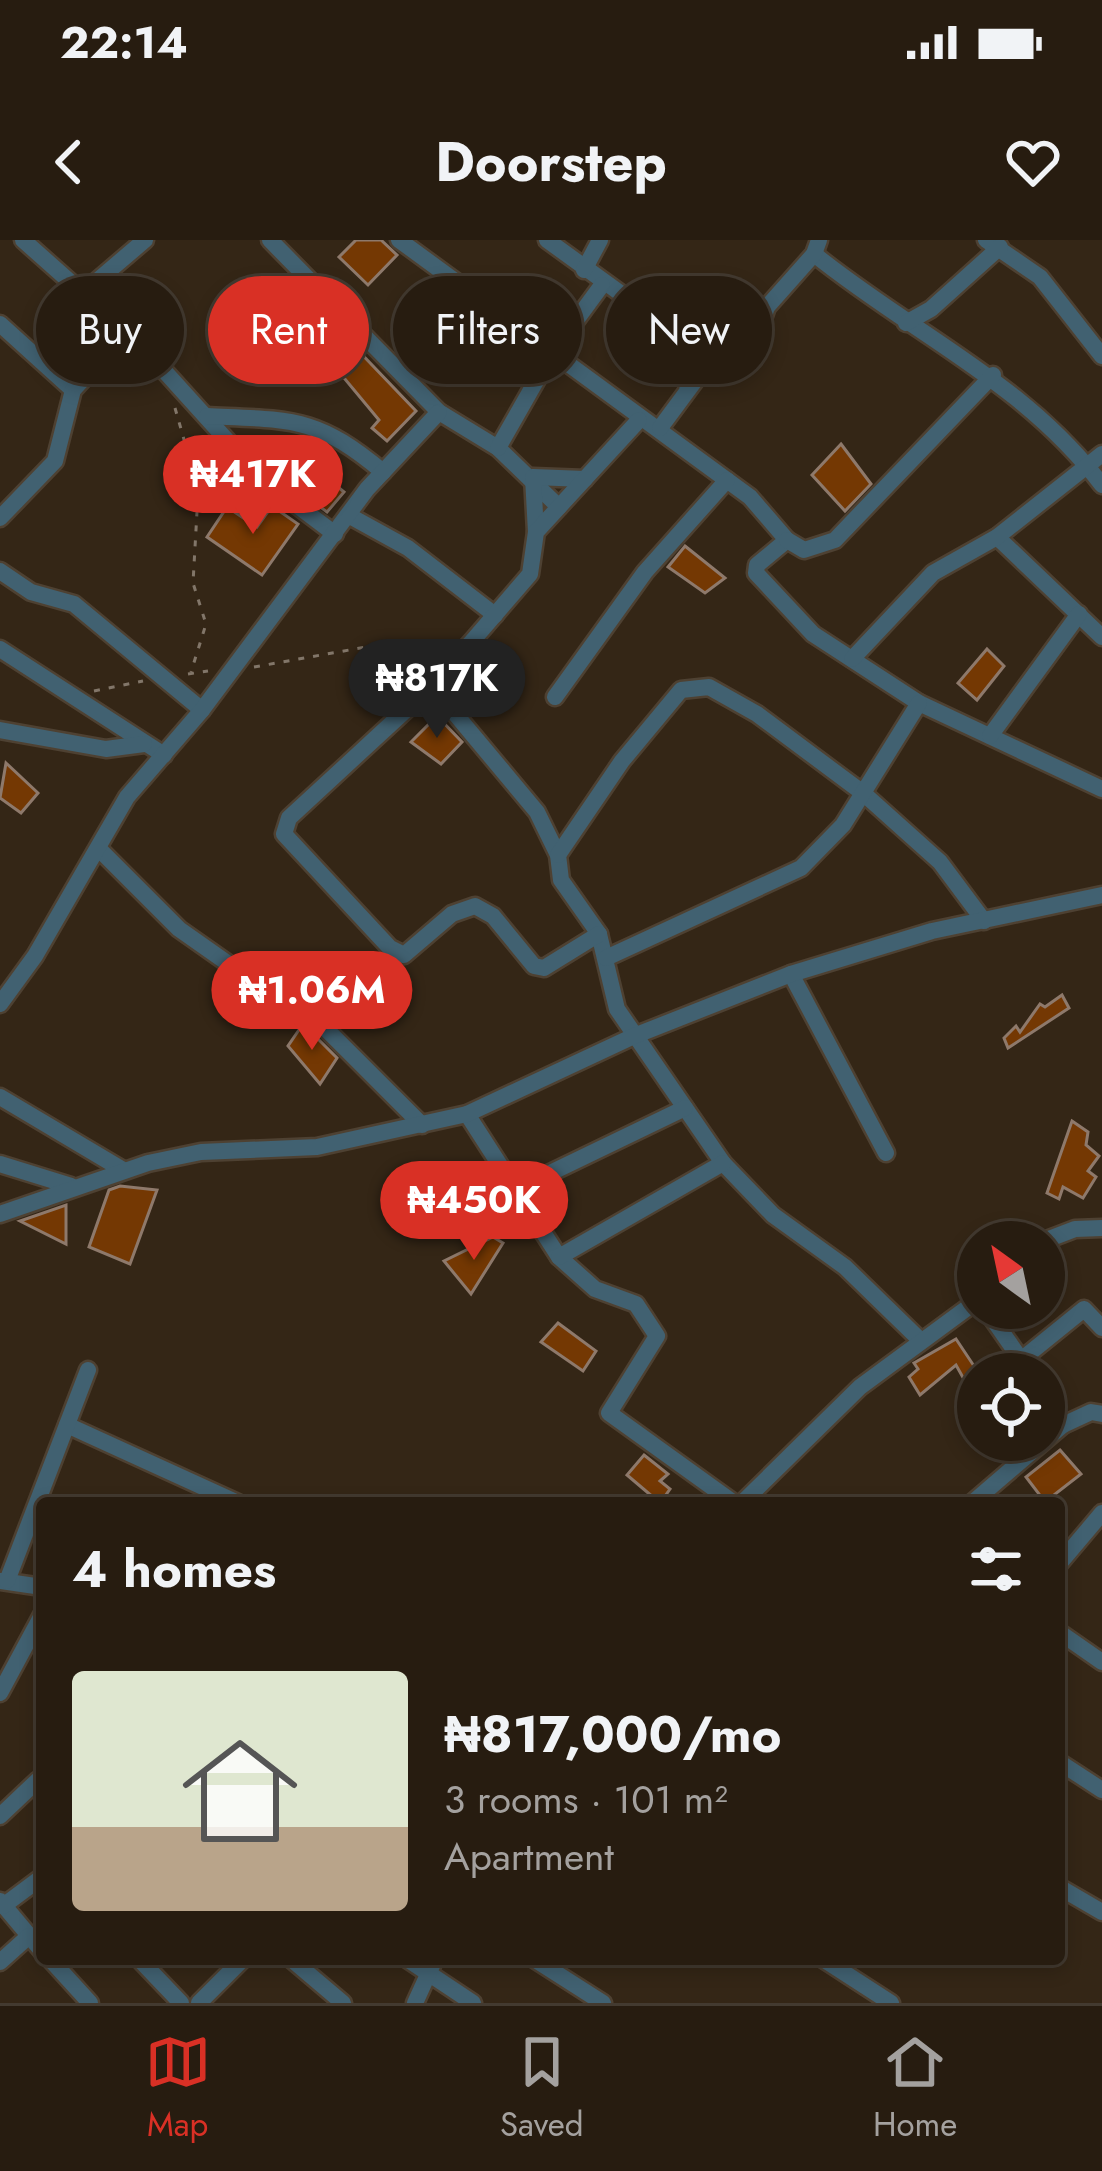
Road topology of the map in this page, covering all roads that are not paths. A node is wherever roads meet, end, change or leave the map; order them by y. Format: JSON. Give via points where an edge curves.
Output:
{"nodes":[{"id":1,"x":23,"y":240,"type":"edge"},
{"id":2,"x":145,"y":240,"type":"edge"},
{"id":3,"x":270,"y":240,"type":"edge"},
{"id":4,"x":399,"y":240,"type":"edge"},
{"id":5,"x":547,"y":240,"type":"edge"},
{"id":6,"x":600,"y":240,"type":"edge"},
{"id":7,"x":993,"y":243,"type":"edge"},
{"id":8,"x":816,"y":247,"type":"edge"},
{"id":9,"x":584,"y":270,"type":"junction"},
{"id":10,"x":65,"y":276,"type":"edge"},
{"id":11,"x":102,"y":276,"type":"edge"},
{"id":12,"x":448,"y":276,"type":"edge"},
{"id":13,"x":602,"y":284,"type":"junction"},
{"id":14,"x":582,"y":312,"type":"edge"},
{"id":15,"x":906,"y":323,"type":"junction"},
{"id":16,"x":0,"y":328,"type":"edge"},
{"id":17,"x":1102,"y":356,"type":"edge"},
{"id":18,"x":993,"y":375,"type":"junction"},
{"id":19,"x":582,"y":376,"type":"edge"},
{"id":20,"x":79,"y":384,"type":"edge"},
{"id":21,"x":177,"y":384,"type":"edge"},
{"id":22,"x":534,"y":384,"type":"edge"},
{"id":23,"x":687,"y":386,"type":"junction"},
{"id":24,"x":74,"y":390,"type":"junction"},
{"id":25,"x":439,"y":412,"type":"junction"},
{"id":26,"x":207,"y":416,"type":"junction"},
{"id":27,"x":639,"y":420,"type":"junction"},
{"id":28,"x":660,"y":428,"type":"junction"},
{"id":29,"x":498,"y":448,"type":"junction"},
{"id":30,"x":1094,"y":459,"type":"edge"},
{"id":31,"x":383,"y":472,"type":"junction"},
{"id":32,"x":533,"y":478,"type":"junction"},
{"id":33,"x":585,"y":478,"type":"junction"},
{"id":34,"x":727,"y":480,"type":"junction"},
{"id":35,"x":1102,"y":485,"type":"edge"},
{"id":36,"x":559,"y":507,"type":"junction"},
{"id":37,"x":348,"y":515,"type":"junction"},
{"id":38,"x":0,"y":518,"type":"edge"},
{"id":39,"x":536,"y":532,"type":"junction"},
{"id":40,"x":335,"y":534,"type":"junction"},
{"id":41,"x":997,"y":537,"type":"junction"},
{"id":42,"x":787,"y":540,"type":"junction"},
{"id":43,"x":2,"y":576,"type":"edge"},
{"id":44,"x":495,"y":614,"type":"junction"},
{"id":45,"x":1079,"y":614,"type":"junction"},
{"id":46,"x":1102,"y":638,"type":"edge"},
{"id":47,"x":0,"y":649,"type":"edge"},
{"id":48,"x":852,"y":659,"type":"junction"},
{"id":49,"x":432,"y":686,"type":"junction"},
{"id":50,"x":555,"y":697,"type":"dead end"},
{"id":51,"x":920,"y":703,"type":"junction"},
{"id":52,"x":202,"y":710,"type":"junction"},
{"id":53,"x":0,"y":730,"type":"edge"},
{"id":54,"x":990,"y":736,"type":"junction"},
{"id":55,"x":144,"y":744,"type":"junction"},
{"id":56,"x":164,"y":755,"type":"junction"},
{"id":57,"x":1102,"y":789,"type":"edge"},
{"id":58,"x":863,"y":793,"type":"junction"},
{"id":59,"x":99,"y":850,"type":"junction"},
{"id":60,"x":558,"y":855,"type":"junction"},
{"id":61,"x":1102,"y":895,"type":"edge"},
{"id":62,"x":984,"y":921,"type":"junction"},
{"id":63,"x":599,"y":934,"type":"junction"},
{"id":64,"x":606,"y":958,"type":"junction"},
{"id":65,"x":791,"y":974,"type":"junction"},
{"id":66,"x":0,"y":1004,"type":"edge"},
{"id":67,"x":634,"y":1036,"type":"junction"},
{"id":68,"x":0,"y":1097,"type":"edge"},
{"id":69,"x":685,"y":1108,"type":"junction"},
{"id":70,"x":467,"y":1114,"type":"junction"},
{"id":71,"x":422,"y":1125,"type":"junction"},
{"id":72,"x":886,"y":1153,"type":"dead end"},
{"id":73,"x":723,"y":1163,"type":"junction"},
{"id":74,"x":0,"y":1164,"type":"edge"},
{"id":75,"x":123,"y":1170,"type":"junction"},
{"id":76,"x":72,"y":1186,"type":"junction"},
{"id":77,"x":515,"y":1190,"type":"junction"},
{"id":78,"x":0,"y":1214,"type":"edge"},
{"id":79,"x":1102,"y":1228,"type":"edge"},
{"id":80,"x":1065,"y":1232,"type":"edge"},
{"id":81,"x":559,"y":1257,"type":"junction"},
{"id":82,"x":957,"y":1314,"type":"edge"},
{"id":83,"x":1102,"y":1328,"type":"edge"},
{"id":84,"x":919,"y":1339,"type":"junction"},
{"id":85,"x":1040,"y":1353,"type":"edge"},
{"id":86,"x":88,"y":1370,"type":"dead end"},
{"id":87,"x":1102,"y":1414,"type":"edge"},
{"id":88,"x":1065,"y":1424,"type":"edge"},
{"id":89,"x":68,"y":1425,"type":"junction"},
{"id":90,"x":1021,"y":1461,"type":"edge"},
{"id":91,"x":38,"y":1497,"type":"edge"},
{"id":92,"x":225,"y":1497,"type":"edge"},
{"id":93,"x":729,"y":1497,"type":"edge"},
{"id":94,"x":744,"y":1497,"type":"edge"},
{"id":95,"x":979,"y":1497,"type":"edge"},
{"id":96,"x":36,"y":1503,"type":"edge"},
{"id":97,"x":1102,"y":1513,"type":"edge"},
{"id":98,"x":1065,"y":1557,"type":"edge"},
{"id":99,"x":4,"y":1581,"type":"edge"},
{"id":100,"x":36,"y":1586,"type":"edge"},
{"id":101,"x":36,"y":1626,"type":"edge"},
{"id":102,"x":1065,"y":1636,"type":"edge"},
{"id":103,"x":1102,"y":1662,"type":"edge"},
{"id":104,"x":0,"y":1693,"type":"edge"},
{"id":105,"x":1065,"y":1766,"type":"edge"},
{"id":106,"x":36,"y":1782,"type":"edge"},
{"id":107,"x":1102,"y":1790,"type":"edge"},
{"id":108,"x":0,"y":1816,"type":"edge"},
{"id":109,"x":36,"y":1881,"type":"edge"},
{"id":110,"x":1065,"y":1890,"type":"edge"},
{"id":111,"x":2,"y":1904,"type":"edge"},
{"id":112,"x":1102,"y":1912,"type":"edge"},
{"id":113,"x":28,"y":1936,"type":"junction"},
{"id":114,"x":36,"y":1945,"type":"edge"},
{"id":115,"x":0,"y":1962,"type":"edge"},
{"id":116,"x":55,"y":1965,"type":"edge"},
{"id":117,"x":145,"y":1965,"type":"edge"},
{"id":118,"x":238,"y":1965,"type":"edge"},
{"id":119,"x":298,"y":1965,"type":"edge"},
{"id":120,"x":544,"y":1965,"type":"edge"},
{"id":121,"x":833,"y":1965,"type":"edge"},
{"id":122,"x":431,"y":1966,"type":"edge"},
{"id":123,"x":90,"y":2003,"type":"edge"},
{"id":124,"x":181,"y":2003,"type":"edge"},
{"id":125,"x":199,"y":2003,"type":"edge"},
{"id":126,"x":343,"y":2003,"type":"edge"},
{"id":127,"x":415,"y":2003,"type":"edge"},
{"id":128,"x":473,"y":2003,"type":"edge"},
{"id":129,"x":604,"y":2003,"type":"edge"},
{"id":130,"x":891,"y":2003,"type":"edge"}],
"edges":[{"from":1,"to":10,"type":"street"},
{"from":2,"to":11,"type":"street"},
{"from":3,"to":25,"type":"street"},
{"from":4,"to":12,"type":"street"},
{"from":5,"to":9,"type":"street"},
{"from":6,"to":9,"type":"street"},
{"from":7,"to":15,"type":"street","via":[[931,309]]},
{"from":7,"to":17,"type":"street","via":[[1040,277]]},
{"from":8,"to":15,"type":"street"},
{"from":8,"to":23,"type":"street","via":[[767,307],[742,358]]},
{"from":9,"to":13,"type":"street"},
{"from":13,"to":14,"type":"street"},
{"from":13,"to":23,"type":"street","via":[[678,335]]},
{"from":15,"to":18,"type":"street"},
{"from":16,"to":24,"type":"street"},
{"from":18,"to":30,"type":"street"},
{"from":18,"to":42,"type":"street","via":[[835,540],[804,550]]},
{"from":19,"to":27,"type":"street"},
{"from":20,"to":24,"type":"street"},
{"from":21,"to":26,"type":"street"},
{"from":22,"to":29,"type":"street"},
{"from":23,"to":28,"type":"street"},
{"from":24,"to":38,"type":"street","via":[[55,461]]},
{"from":25,"to":29,"type":"street"},
{"from":25,"to":31,"type":"street"},
{"from":26,"to":31,"type":"street","via":[[310,423]]},
{"from":26,"to":40,"type":"street","via":[[262,479]]},
{"from":27,"to":28,"type":"street"},
{"from":27,"to":33,"type":"street"},
{"from":28,"to":34,"type":"street"},
{"from":29,"to":32,"type":"street"},
{"from":30,"to":35,"type":"street"},
{"from":30,"to":41,"type":"street"},
{"from":31,"to":37,"type":"street"},
{"from":32,"to":33,"type":"street"},
{"from":32,"to":36,"type":"street"},
{"from":32,"to":39,"type":"street"},
{"from":33,"to":36,"type":"street"},
{"from":34,"to":42,"type":"street"},
{"from":34,"to":50,"type":"street","via":[[645,572]]},
{"from":36,"to":39,"type":"street"},
{"from":37,"to":40,"type":"street"},
{"from":37,"to":44,"type":"street","via":[[408,548]]},
{"from":39,"to":44,"type":"street","via":[[530,574]]},
{"from":40,"to":52,"type":"street"},
{"from":41,"to":45,"type":"street"},
{"from":41,"to":48,"type":"street","via":[[933,573]]},
{"from":42,"to":48,"type":"street","via":[[756,573],[813,634]]},
{"from":43,"to":52,"type":"street","via":[[74,604]]},
{"from":44,"to":49,"type":"street"},
{"from":45,"to":46,"type":"street"},
{"from":45,"to":54,"type":"street"},
{"from":47,"to":55,"type":"street"},
{"from":48,"to":51,"type":"street"},
{"from":49,"to":60,"type":"street","via":[[537,812]]},
{"from":49,"to":63,"type":"street","via":[[289,818],[284,834],[404,955],[452,914],[476,906],[534,966],[544,968]]},
{"from":51,"to":54,"type":"street"},
{"from":51,"to":58,"type":"street"},
{"from":52,"to":56,"type":"street"},
{"from":53,"to":55,"type":"street","via":[[106,748]]},
{"from":54,"to":57,"type":"street"},
{"from":55,"to":56,"type":"street"},
{"from":56,"to":59,"type":"street","via":[[127,797]]},
{"from":58,"to":60,"type":"street","via":[[757,714],[709,688],[681,690]]},
{"from":58,"to":62,"type":"street","via":[[940,862]]},
{"from":58,"to":64,"type":"street","via":[[801,868]]},
{"from":59,"to":66,"type":"street"},
{"from":59,"to":71,"type":"street","via":[[179,929],[298,1001]]},
{"from":60,"to":63,"type":"street","via":[[561,880]]},
{"from":61,"to":62,"type":"street"},
{"from":62,"to":65,"type":"street"},
{"from":63,"to":64,"type":"street"},
{"from":64,"to":67,"type":"street","via":[[617,1009]]},
{"from":65,"to":67,"type":"street"},
{"from":65,"to":72,"type":"street"},
{"from":67,"to":69,"type":"street"},
{"from":67,"to":70,"type":"street"},
{"from":68,"to":75,"type":"street"},
{"from":69,"to":73,"type":"street"},
{"from":69,"to":77,"type":"street"},
{"from":70,"to":71,"type":"street"},
{"from":70,"to":77,"type":"street"},
{"from":71,"to":75,"type":"street","via":[[317,1147],[201,1152]]},
{"from":73,"to":81,"type":"street"},
{"from":73,"to":84,"type":"street"},
{"from":74,"to":76,"type":"street"},
{"from":75,"to":76,"type":"street"},
{"from":76,"to":78,"type":"street"},
{"from":77,"to":81,"type":"street"},
{"from":79,"to":80,"type":"street"},
{"from":81,"to":93,"type":"street","via":[[595,1289],[636,1304],[657,1336],[609,1413]]},
{"from":82,"to":84,"type":"street"},
{"from":83,"to":85,"type":"street","via":[[1084,1309]]},
{"from":84,"to":94,"type":"street"},
{"from":86,"to":89,"type":"street"},
{"from":87,"to":88,"type":"street"},
{"from":89,"to":91,"type":"street"},
{"from":89,"to":92,"type":"street"},
{"from":90,"to":95,"type":"street"},
{"from":96,"to":99,"type":"street"},
{"from":97,"to":98,"type":"street"},
{"from":99,"to":100,"type":"street"},
{"from":101,"to":104,"type":"street"},
{"from":102,"to":103,"type":"street"},
{"from":105,"to":107,"type":"street"},
{"from":106,"to":108,"type":"street"},
{"from":109,"to":111,"type":"street"},
{"from":110,"to":112,"type":"street"},
{"from":111,"to":113,"type":"street"},
{"from":113,"to":114,"type":"street"},
{"from":113,"to":115,"type":"street"},
{"from":116,"to":123,"type":"street"},
{"from":117,"to":124,"type":"street"},
{"from":118,"to":125,"type":"street"},
{"from":119,"to":126,"type":"street"},
{"from":120,"to":129,"type":"street"},
{"from":121,"to":130,"type":"street"},
{"from":122,"to":127,"type":"street"},
{"from":122,"to":128,"type":"street"}]}
